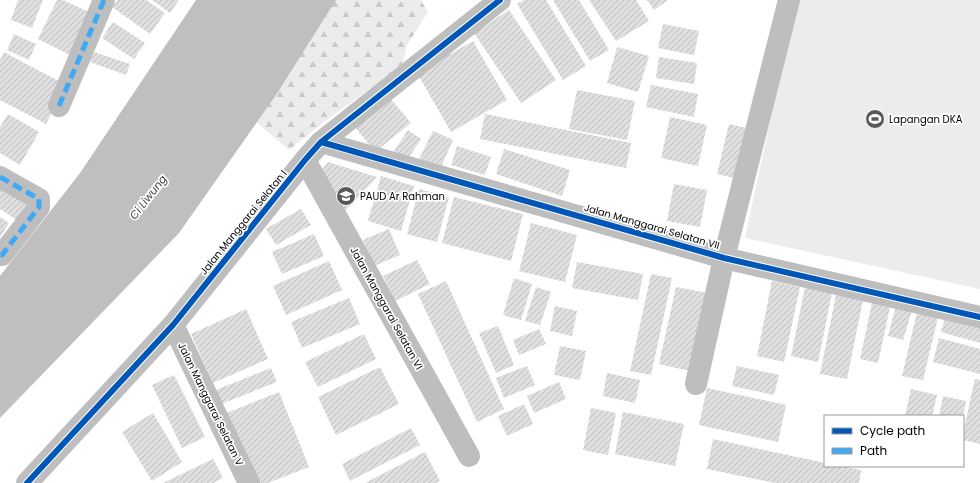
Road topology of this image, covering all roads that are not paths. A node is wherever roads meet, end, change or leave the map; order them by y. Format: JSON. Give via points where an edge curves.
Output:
{"nodes":[{"id":1,"x":104,"y":0,"type":"edge"},
{"id":2,"x":500,"y":0,"type":"edge"},
{"id":3,"x":789,"y":0,"type":"edge"},
{"id":4,"x":59,"y":106,"type":"dead end"},
{"id":5,"x":321,"y":142,"type":"junction"},
{"id":6,"x":305,"y":160,"type":"junction"},
{"id":7,"x":0,"y":178,"type":"edge"},
{"id":8,"x":0,"y":255,"type":"edge"},
{"id":9,"x":724,"y":258,"type":"junction"},
{"id":10,"x":980,"y":316,"type":"edge"},
{"id":11,"x":173,"y":325,"type":"junction"},
{"id":12,"x":696,"y":384,"type":"dead end"},
{"id":13,"x":469,"y":456,"type":"dead end"},
{"id":14,"x":27,"y":483,"type":"edge"},
{"id":15,"x":249,"y":483,"type":"edge"}],
"edges":[{"from":1,"to":4,"type":"street"},
{"from":2,"to":5,"type":"street","name":"Jalan Manggarai Selatan I"},
{"from":3,"to":9,"type":"street","name":"Jalan Manggarai Selatan VII"},
{"from":5,"to":6,"type":"street","name":"Jalan Manggarai Selatan I"},
{"from":5,"to":9,"type":"street","name":"Jalan Manggarai Selatan VII"},
{"from":6,"to":11,"type":"street","name":"Jalan Manggarai Selatan I"},
{"from":6,"to":13,"type":"street","name":"Jalan Manggarai Selatan VI"},
{"from":7,"to":8,"type":"street","via":[[39,199],[39,207]]},
{"from":9,"to":10,"type":"street","name":"Jalan Manggarai Selatan VII"},
{"from":9,"to":12,"type":"street","name":"Jalan Manggarai Selatan VII"},
{"from":11,"to":14,"type":"street","name":"Jalan Manggarai Selatan I"},
{"from":11,"to":15,"type":"street","name":"Jalan Manggarai Selatan V"}]}
